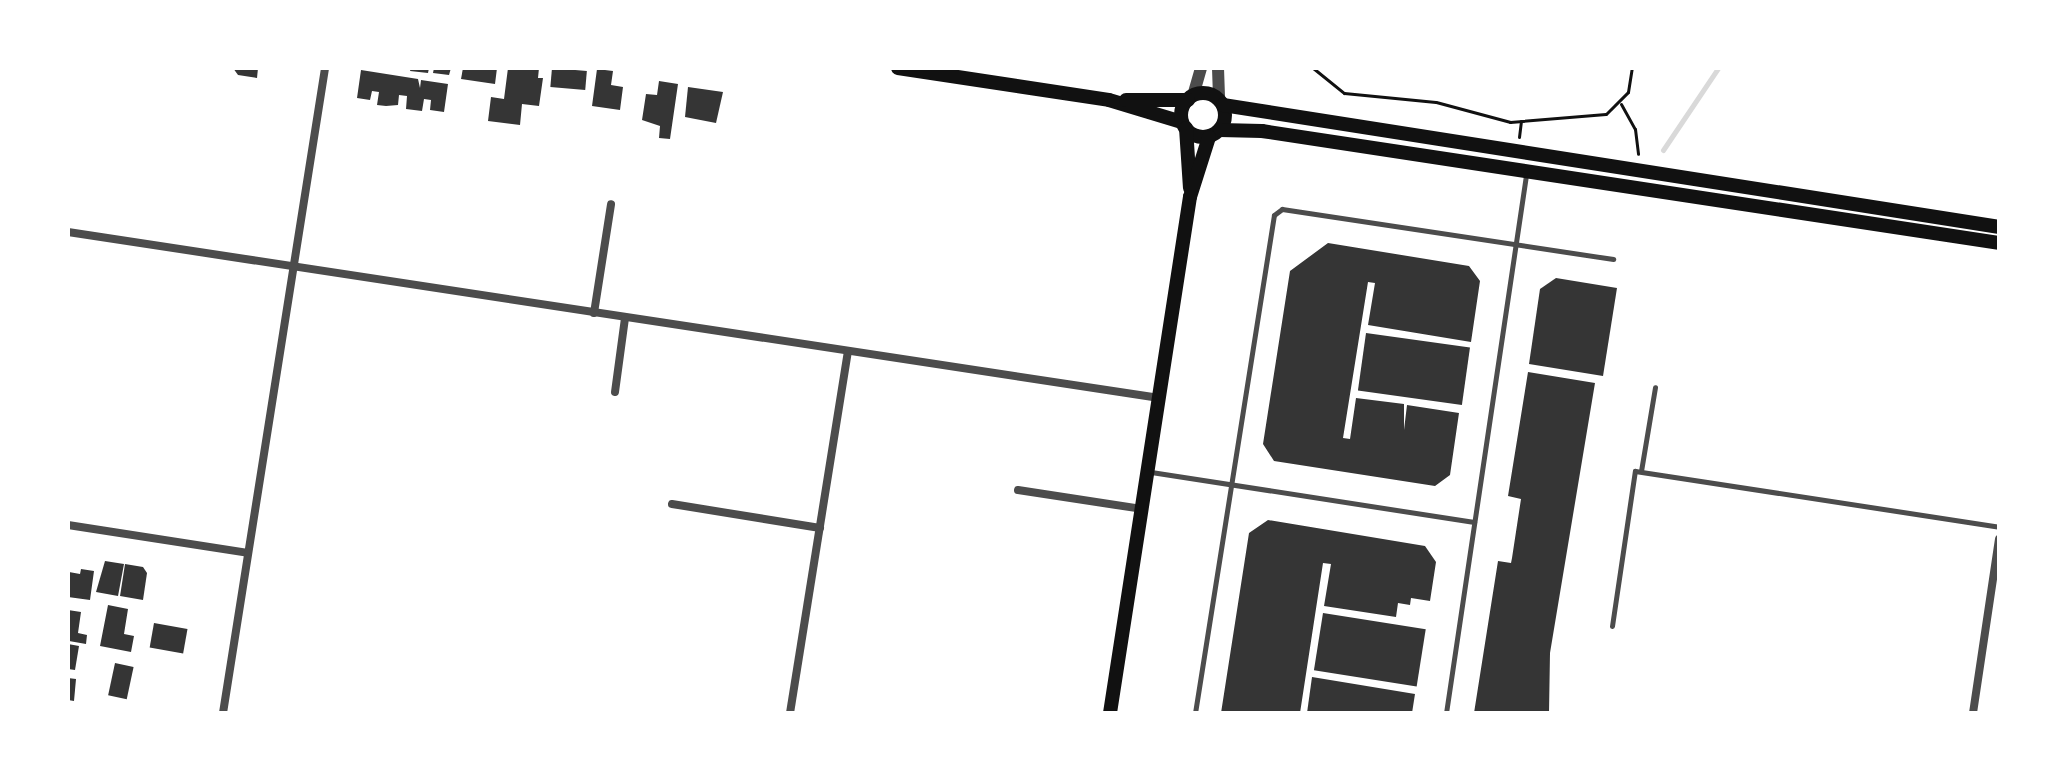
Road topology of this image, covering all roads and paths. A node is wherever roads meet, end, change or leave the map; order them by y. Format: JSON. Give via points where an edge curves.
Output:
{"nodes":[{"id":1,"x":325,"y":68,"type":"edge"},
{"id":2,"x":898,"y":68,"type":"edge"},
{"id":3,"x":1201,"y":68,"type":"edge"},
{"id":4,"x":1218,"y":68,"type":"edge"},
{"id":5,"x":1313,"y":68,"type":"edge"},
{"id":6,"x":1632,"y":68,"type":"edge"},
{"id":7,"x":1191,"y":98,"type":"junction"},
{"id":8,"x":1109,"y":100,"type":"junction"},
{"id":9,"x":1221,"y":102,"type":"junction"},
{"id":10,"x":1621,"y":104,"type":"junction"},
{"id":11,"x":1184,"y":125,"type":"junction"},
{"id":12,"x":1214,"y":133,"type":"junction"},
{"id":13,"x":1638,"y":154,"type":"dead end"},
{"id":14,"x":1526,"y":170,"type":"junction"},
{"id":15,"x":1190,"y":197,"type":"junction"},
{"id":16,"x":611,"y":204,"type":"dead end"},
{"id":17,"x":1999,"y":227,"type":"edge"},
{"id":18,"x":68,"y":232,"type":"edge"},
{"id":19,"x":1999,"y":243,"type":"edge"},
{"id":20,"x":1516,"y":245,"type":"junction"},
{"id":21,"x":1613,"y":259,"type":"dead end"},
{"id":22,"x":295,"y":267,"type":"junction"},
{"id":23,"x":594,"y":313,"type":"junction"},
{"id":24,"x":625,"y":318,"type":"junction"},
{"id":25,"x":848,"y":352,"type":"junction"},
{"id":26,"x":1655,"y":387,"type":"dead end"},
{"id":27,"x":615,"y":392,"type":"dead end"},
{"id":28,"x":1160,"y":398,"type":"junction"},
{"id":29,"x":1641,"y":471,"type":"junction"},
{"id":30,"x":1148,"y":472,"type":"junction"},
{"id":31,"x":1230,"y":485,"type":"junction"},
{"id":32,"x":1018,"y":490,"type":"dead end"},
{"id":33,"x":672,"y":504,"type":"dead end"},
{"id":34,"x":1142,"y":509,"type":"junction"},
{"id":35,"x":1474,"y":522,"type":"junction"},
{"id":36,"x":68,"y":525,"type":"edge"},
{"id":37,"x":1999,"y":527,"type":"edge"},
{"id":38,"x":820,"y":528,"type":"junction"},
{"id":39,"x":1999,"y":539,"type":"edge"},
{"id":40,"x":248,"y":553,"type":"junction"},
{"id":41,"x":1612,"y":626,"type":"dead end"},
{"id":42,"x":223,"y":713,"type":"edge"},
{"id":43,"x":790,"y":713,"type":"edge"},
{"id":44,"x":1110,"y":713,"type":"edge"},
{"id":45,"x":1195,"y":713,"type":"edge"},
{"id":46,"x":1446,"y":713,"type":"edge"},
{"id":47,"x":1973,"y":713,"type":"edge"}],
"edges":[{"from":1,"to":22,"type":"street"},
{"from":2,"to":8,"type":"main road"},
{"from":3,"to":7,"type":"street"},
{"from":4,"to":9,"type":"street"},
{"from":5,"to":10,"type":"path","via":[[1344,93],[1436,102],[1510,122],[1593,118]]},
{"from":6,"to":10,"type":"path"},
{"from":7,"to":8,"type":"main road"},
{"from":7,"to":9,"type":"main road"},
{"from":7,"to":11,"type":"main road"},
{"from":8,"to":11,"type":"main road"},
{"from":9,"to":12,"type":"main road"},
{"from":9,"to":17,"type":"main road"},
{"from":10,"to":13,"type":"path","via":[[1635,129]]},
{"from":11,"to":12,"type":"main road"},
{"from":11,"to":15,"type":"main road"},
{"from":12,"to":14,"type":"main road","via":[[1262,131]]},
{"from":12,"to":15,"type":"main road"},
{"from":14,"to":19,"type":"main road"},
{"from":14,"to":20,"type":"lane"},
{"from":15,"to":28,"type":"main road"},
{"from":16,"to":23,"type":"street"},
{"from":18,"to":22,"type":"street"},
{"from":20,"to":21,"type":"lane"},
{"from":20,"to":31,"type":"lane","via":[[1282,209],[1274,215]]},
{"from":20,"to":35,"type":"lane"},
{"from":22,"to":23,"type":"street"},
{"from":22,"to":40,"type":"street"},
{"from":23,"to":24,"type":"street"},
{"from":24,"to":25,"type":"street"},
{"from":24,"to":27,"type":"street"},
{"from":25,"to":28,"type":"street"},
{"from":25,"to":38,"type":"street"},
{"from":26,"to":29,"type":"lane"},
{"from":28,"to":30,"type":"main road"},
{"from":29,"to":37,"type":"lane"},
{"from":29,"to":41,"type":"lane","via":[[1635,471]]},
{"from":30,"to":31,"type":"lane"},
{"from":30,"to":34,"type":"main road"},
{"from":31,"to":35,"type":"lane"},
{"from":31,"to":45,"type":"lane"},
{"from":32,"to":34,"type":"street"},
{"from":33,"to":38,"type":"street"},
{"from":34,"to":44,"type":"main road"},
{"from":35,"to":46,"type":"lane"},
{"from":36,"to":40,"type":"street"},
{"from":38,"to":43,"type":"street"},
{"from":39,"to":47,"type":"street"},
{"from":40,"to":42,"type":"street"}]}
